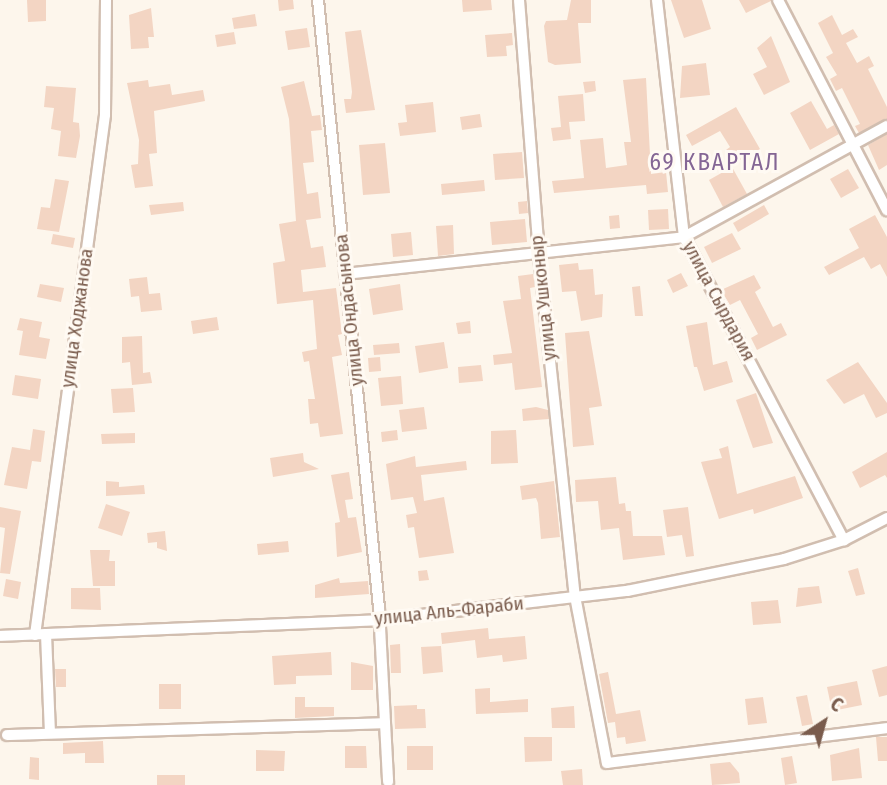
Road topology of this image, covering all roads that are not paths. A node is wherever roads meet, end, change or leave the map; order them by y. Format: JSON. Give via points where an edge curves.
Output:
{"nodes":[{"id":1,"x":106,"y":0,"type":"edge"},
{"id":2,"x":318,"y":0,"type":"edge"},
{"id":3,"x":519,"y":0,"type":"edge"},
{"id":4,"x":657,"y":0,"type":"edge"},
{"id":5,"x":778,"y":0,"type":"edge"},
{"id":6,"x":887,"y":126,"type":"edge"},
{"id":7,"x":853,"y":146,"type":"junction"},
{"id":8,"x":887,"y":210,"type":"edge"},
{"id":9,"x":684,"y":237,"type":"junction"},
{"id":10,"x":538,"y":256,"type":"junction"},
{"id":11,"x":345,"y":274,"type":"junction"},
{"id":12,"x":887,"y":518,"type":"edge"},
{"id":13,"x":844,"y":540,"type":"junction"},
{"id":14,"x":575,"y":596,"type":"junction"},
{"id":15,"x":379,"y":620,"type":"junction"},
{"id":16,"x":40,"y":634,"type":"junction"},
{"id":17,"x":0,"y":636,"type":"edge"},
{"id":18,"x":385,"y":723,"type":"junction"},
{"id":19,"x":887,"y":728,"type":"edge"},
{"id":20,"x":50,"y":733,"type":"junction"},
{"id":21,"x":7,"y":735,"type":"dead end"},
{"id":22,"x":388,"y":782,"type":"dead end"}],
"edges":[{"from":1,"to":16,"type":"street","name":"улица Ходжанова","via":[[105,115]]},
{"from":2,"to":11,"type":"street","name":"улица Ондасынова"},
{"from":3,"to":10,"type":"street","name":"улица Ушконыр"},
{"from":4,"to":9,"type":"street","name":"улица Сырдария"},
{"from":5,"to":7,"type":"street"},
{"from":6,"to":7,"type":"street"},
{"from":7,"to":8,"type":"street"},
{"from":7,"to":9,"type":"street"},
{"from":9,"to":10,"type":"street"},
{"from":9,"to":13,"type":"street","name":"улица Сырдария"},
{"from":10,"to":11,"type":"street"},
{"from":10,"to":14,"type":"street","name":"улица Ушконыр"},
{"from":11,"to":15,"type":"street","name":"улица Ондасынова"},
{"from":12,"to":13,"type":"street","name":"улица Аль-Фараби"},
{"from":13,"to":14,"type":"street","name":"улица Аль-Фараби","via":[[676,584]]},
{"from":14,"to":15,"type":"street","name":"улица Аль-Фараби"},
{"from":14,"to":19,"type":"street","name":"улица Ушконыр","via":[[607,763]]},
{"from":15,"to":16,"type":"street","name":"улица Аль-Фараби"},
{"from":15,"to":18,"type":"street","name":"улица Ондасынова"},
{"from":16,"to":17,"type":"street","name":"улица Аль-Фараби"},
{"from":16,"to":20,"type":"street","name":"улица Ходжанова"},
{"from":18,"to":20,"type":"street"},
{"from":18,"to":22,"type":"street","name":"улица Ондасынова"},
{"from":20,"to":21,"type":"street"}]}
